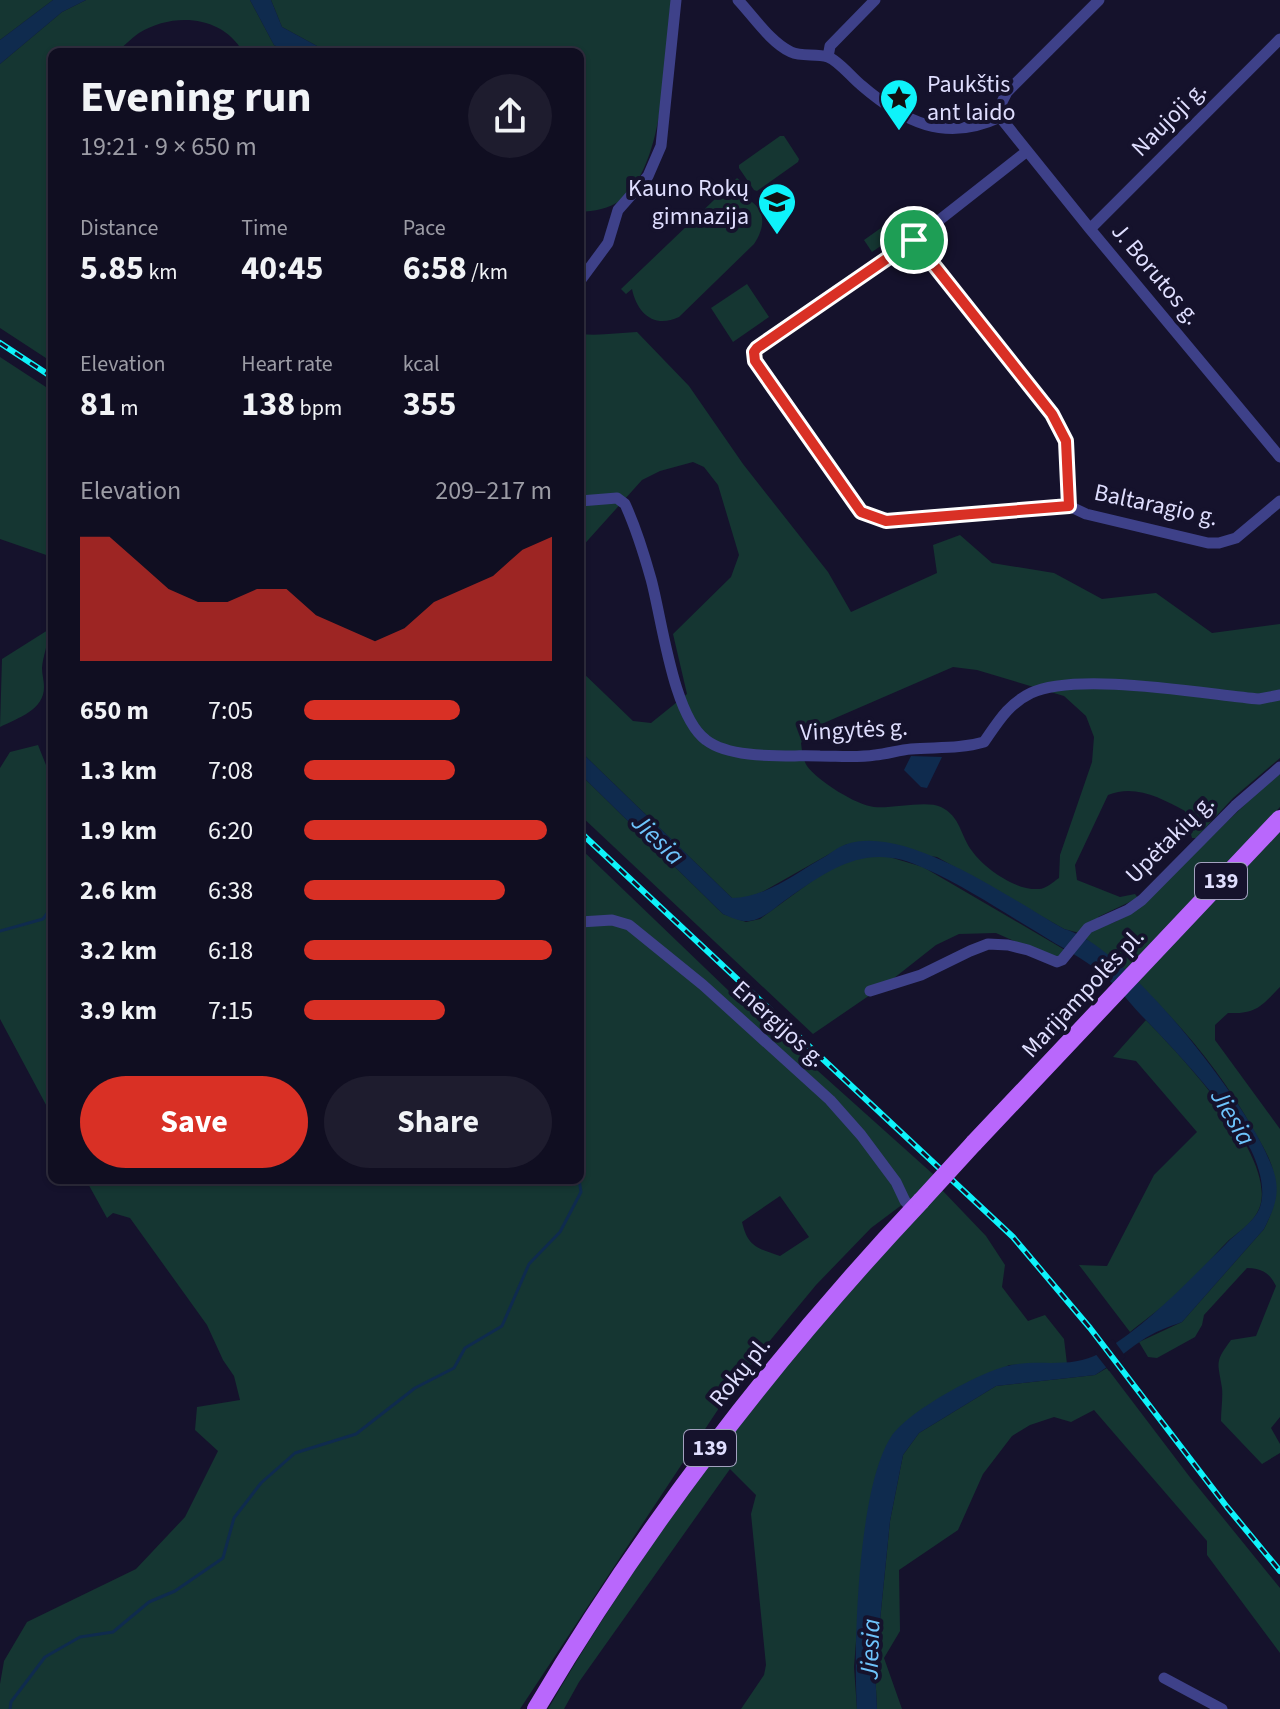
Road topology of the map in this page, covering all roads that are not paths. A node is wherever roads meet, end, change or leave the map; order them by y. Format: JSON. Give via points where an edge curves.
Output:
{"nodes":[{"id":1,"x":676,"y":0,"type":"edge"},
{"id":2,"x":738,"y":0,"type":"edge"},
{"id":3,"x":875,"y":0,"type":"edge"},
{"id":4,"x":1099,"y":0,"type":"edge"},
{"id":5,"x":1280,"y":39,"type":"edge"},
{"id":6,"x":828,"y":57,"type":"junction"},
{"id":7,"x":1000,"y":117,"type":"junction"},
{"id":8,"x":1026,"y":152,"type":"junction"},
{"id":9,"x":1090,"y":229,"type":"junction"},
{"id":10,"x":914,"y":240,"type":"junction"},
{"id":11,"x":584,"y":276,"type":"edge"},
{"id":12,"x":1280,"y":457,"type":"edge"},
{"id":13,"x":584,"y":501,"type":"edge"},
{"id":14,"x":1280,"y":501,"type":"edge"},
{"id":15,"x":1069,"y":506,"type":"junction"},
{"id":16,"x":1280,"y":695,"type":"edge"},
{"id":17,"x":1280,"y":767,"type":"edge"},
{"id":18,"x":1280,"y":819,"type":"edge"},
{"id":19,"x":584,"y":921,"type":"edge"},
{"id":20,"x":870,"y":991,"type":"dead end"},
{"id":21,"x":917,"y":1205,"type":"junction"},
{"id":22,"x":1164,"y":1678,"type":"dead end"},
{"id":23,"x":536,"y":1709,"type":"edge"},
{"id":24,"x":1222,"y":1709,"type":"edge"}],
"edges":[{"from":1,"to":11,"type":"street","via":[[656,164],[618,210],[608,243]]},
{"from":2,"to":6,"type":"street","via":[[792,53]]},
{"from":3,"to":6,"type":"street","via":[[830,46]]},
{"from":4,"to":7,"type":"street","via":[[1007,92]]},
{"from":5,"to":9,"type":"street","name":"Naujoji g."},
{"from":6,"to":7,"type":"street","via":[[879,100],[921,123],[960,130]]},
{"from":7,"to":8,"type":"street","name":"J. Borutos g."},
{"from":8,"to":9,"type":"street","name":"J. Borutos g."},
{"from":8,"to":10,"type":"street"},
{"from":9,"to":12,"type":"street","name":"J. Borutos g."},
{"from":10,"to":15,"type":"street","via":[[1052,414],[1066,441]]},
{"from":10,"to":15,"type":"street","name":"Baltaragio g.","via":[[757,348],[755,361],[861,512],[886,521]]},
{"from":13,"to":16,"type":"street","name":"Vingytės g.","via":[[617,498],[625,504],[684,708],[705,740],[719,747],[750,754],[874,756],[970,746],[984,742],[1003,713],[1033,692],[1085,683],[1259,699]]},
{"from":14,"to":15,"type":"street","name":"Baltaragio g.","via":[[1236,538],[1208,543]]},
{"from":17,"to":20,"type":"street","name":"Upėtakių g.","via":[[1142,900],[1101,921],[1057,962],[1028,950],[988,944],[921,975]]},
{"from":18,"to":21,"type":"main road","name":"Marijampolės pl.","number":"139","bridge":true},
{"from":19,"to":21,"type":"street","name":"Energijos g.","via":[[629,925],[703,985],[830,1100],[896,1182],[905,1201]]},
{"from":21,"to":23,"type":"main road","name":"Rokų pl.","number":"139","via":[[833,1296],[701,1459]]},
{"from":22,"to":24,"type":"street"}]}
